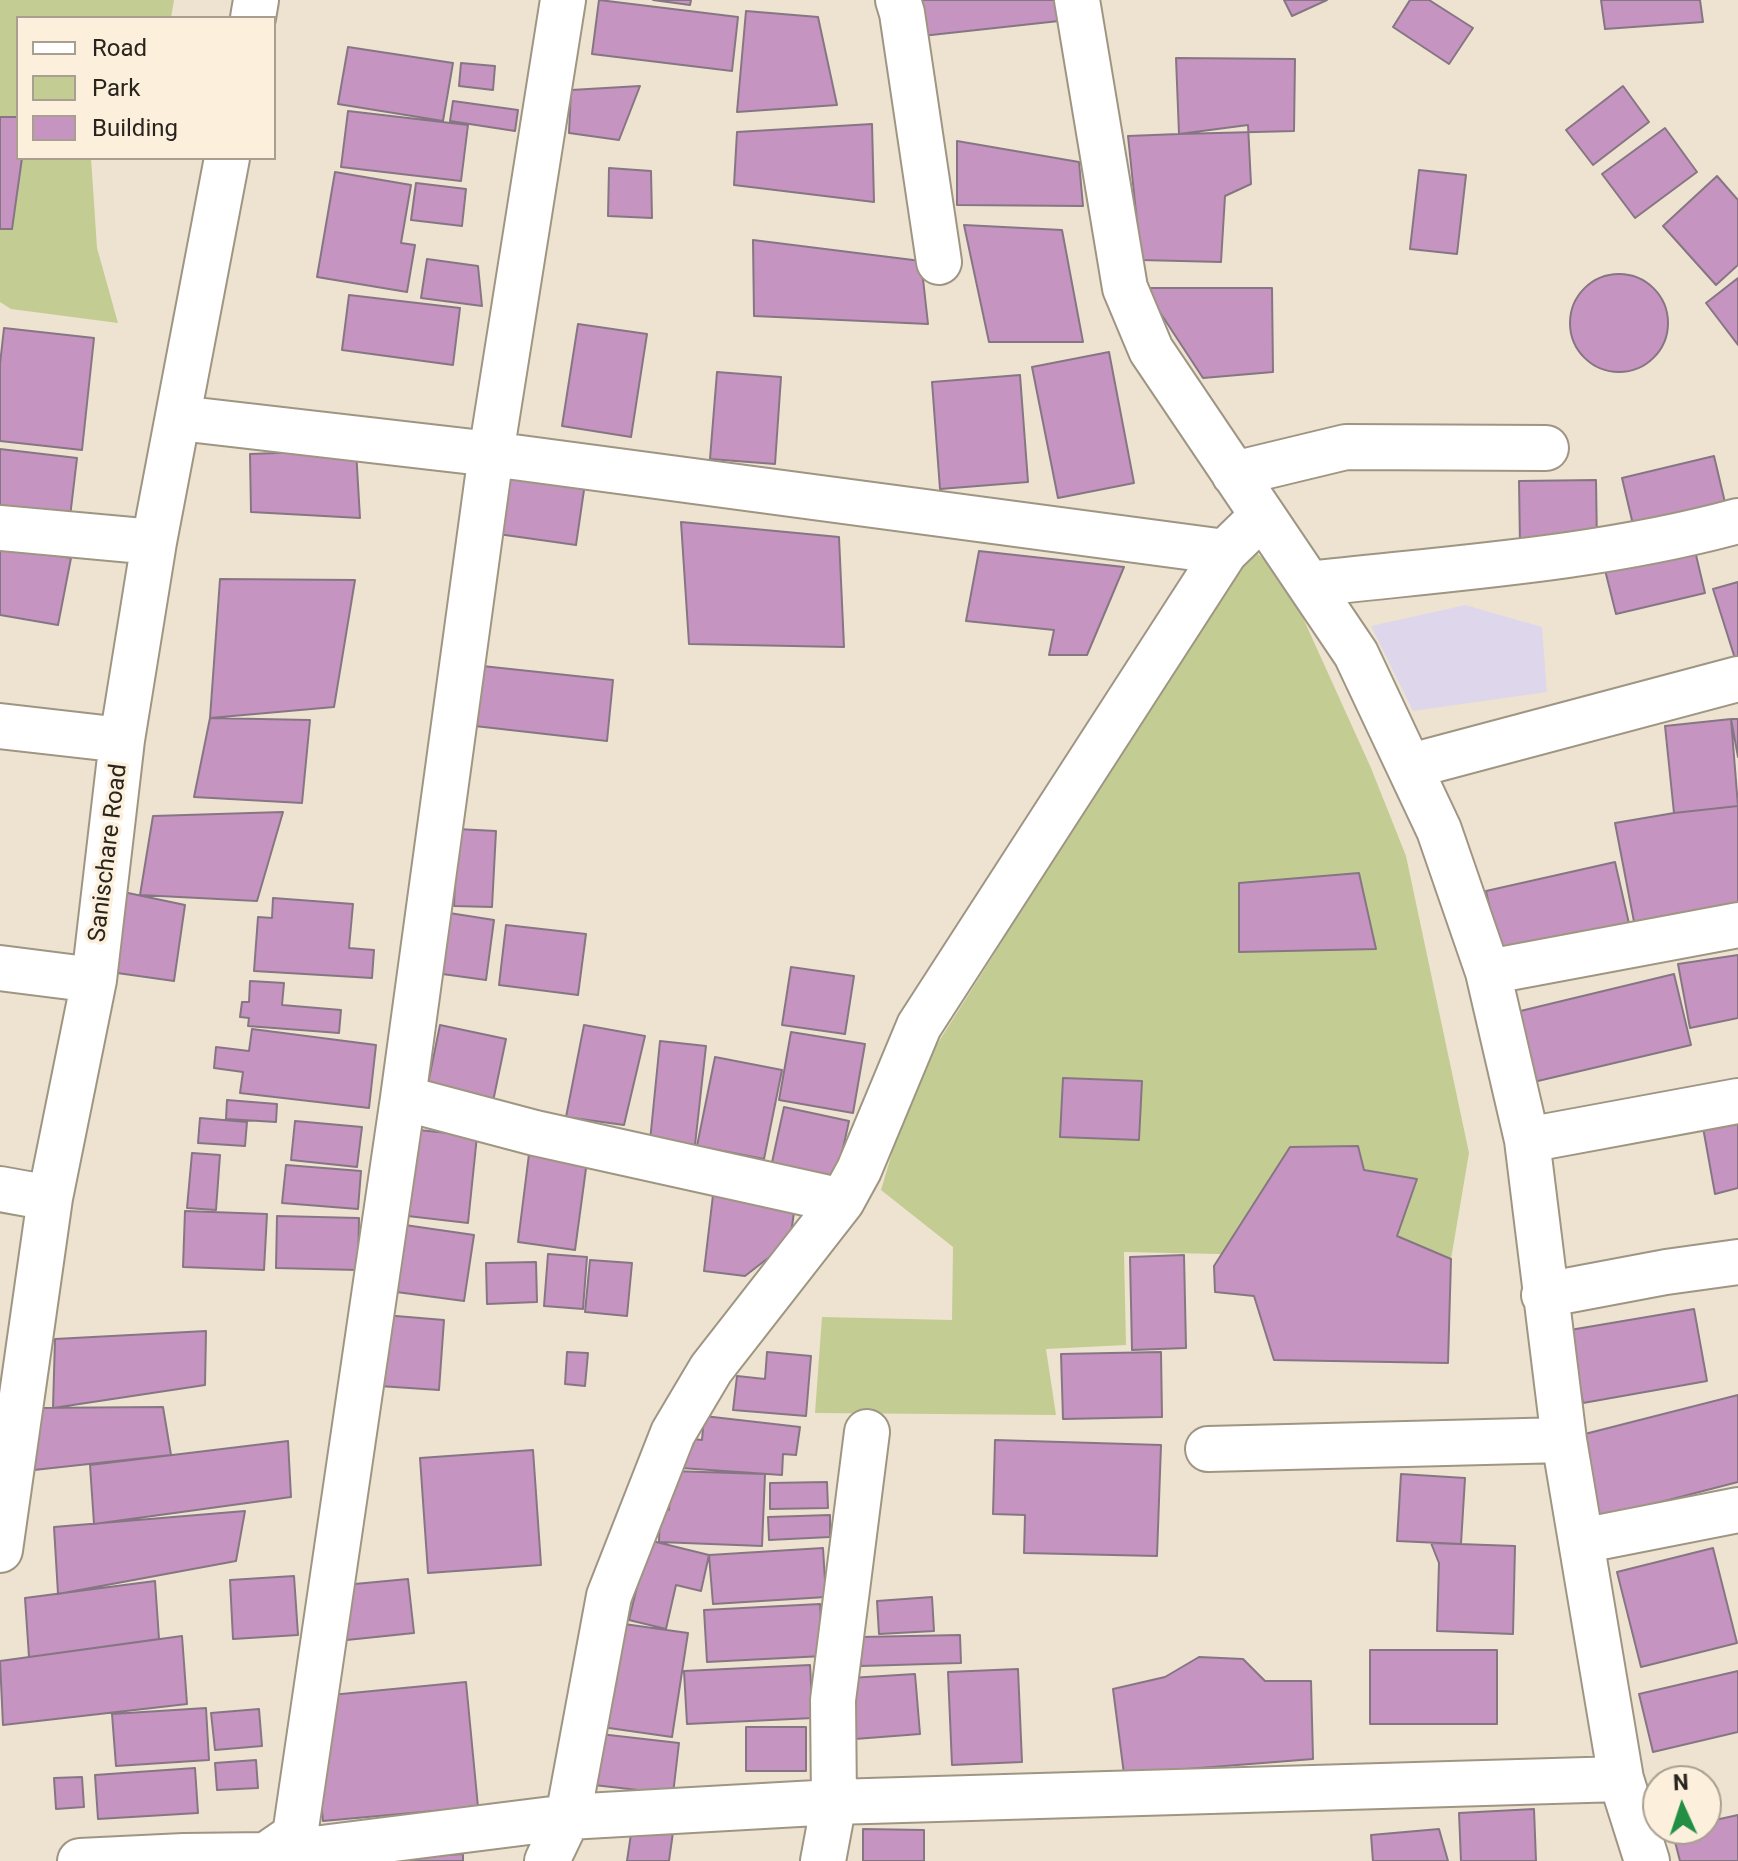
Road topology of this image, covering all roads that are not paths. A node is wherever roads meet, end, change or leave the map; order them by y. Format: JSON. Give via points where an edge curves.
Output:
{"nodes":[{"id":1,"x":563,"y":0,"type":"edge"},
{"id":2,"x":898,"y":0,"type":"edge"},
{"id":3,"x":1077,"y":0,"type":"edge"},
{"id":4,"x":227,"y":160,"type":"edge"},
{"id":5,"x":939,"y":262,"type":"dead end"},
{"id":6,"x":179,"y":418,"type":"junction"},
{"id":7,"x":1546,"y":448,"type":"dead end"},
{"id":8,"x":491,"y":454,"type":"junction"},
{"id":9,"x":1234,"y":474,"type":"junction"},
{"id":10,"x":1262,"y":516,"type":"junction"},
{"id":11,"x":1738,"y":521,"type":"edge"},
{"id":12,"x":0,"y":528,"type":"edge"},
{"id":13,"x":154,"y":542,"type":"junction"},
{"id":14,"x":1225,"y":552,"type":"junction"},
{"id":15,"x":1309,"y":584,"type":"junction"},
{"id":16,"x":1738,"y":679,"type":"edge"},
{"id":17,"x":0,"y":726,"type":"edge"},
{"id":18,"x":122,"y":740,"type":"junction"},
{"id":19,"x":1411,"y":766,"type":"junction"},
{"id":20,"x":1738,"y":925,"type":"edge"},
{"id":21,"x":0,"y":968,"type":"edge"},
{"id":22,"x":1488,"y":972,"type":"junction"},
{"id":23,"x":94,"y":980,"type":"junction"},
{"id":24,"x":403,"y":1098,"type":"junction"},
{"id":25,"x":1738,"y":1101,"type":"edge"},
{"id":26,"x":1527,"y":1140,"type":"junction"},
{"id":27,"x":0,"y":1189,"type":"edge"},
{"id":28,"x":50,"y":1198,"type":"junction"},
{"id":29,"x":842,"y":1201,"type":"junction"},
{"id":30,"x":1738,"y":1262,"type":"edge"},
{"id":31,"x":1544,"y":1295,"type":"junction"},
{"id":32,"x":867,"y":1432,"type":"dead end"},
{"id":33,"x":1564,"y":1440,"type":"junction"},
{"id":34,"x":1208,"y":1449,"type":"dead end"},
{"id":35,"x":6,"y":1459,"type":"edge"},
{"id":36,"x":1738,"y":1510,"type":"edge"},
{"id":37,"x":1581,"y":1541,"type":"junction"},
{"id":38,"x":0,"y":1550,"type":"edge"},
{"id":39,"x":1621,"y":1779,"type":"junction"},
{"id":40,"x":834,"y":1802,"type":"junction"},
{"id":41,"x":568,"y":1817,"type":"junction"},
{"id":42,"x":265,"y":1858,"type":"edge"},
{"id":43,"x":80,"y":1861,"type":"edge"},
{"id":44,"x":547,"y":1861,"type":"edge"},
{"id":45,"x":823,"y":1861,"type":"edge"},
{"id":46,"x":1647,"y":1861,"type":"edge"}],
"edges":[{"from":1,"to":8,"type":"street"},
{"from":2,"to":5,"type":"street"},
{"from":3,"to":9,"type":"street","via":[[1125,288],[1151,350]]},
{"from":4,"to":6,"type":"street","name":"Sanischare Road"},
{"from":6,"to":8,"type":"street"},
{"from":6,"to":13,"type":"street","name":"Sanischare Road"},
{"from":7,"to":9,"type":"street","via":[[1346,447]]},
{"from":8,"to":14,"type":"street"},
{"from":8,"to":24,"type":"street"},
{"from":9,"to":10,"type":"street"},
{"from":10,"to":14,"type":"street"},
{"from":10,"to":15,"type":"street"},
{"from":11,"to":15,"type":"street","via":[[1563,555]]},
{"from":12,"to":13,"type":"street"},
{"from":13,"to":18,"type":"street","name":"Sanischare Road"},
{"from":14,"to":29,"type":"street","via":[[919,1026]]},
{"from":15,"to":19,"type":"street","via":[[1356,654]]},
{"from":16,"to":19,"type":"street"},
{"from":17,"to":18,"type":"street"},
{"from":18,"to":23,"type":"street","name":"Sanischare Road"},
{"from":19,"to":22,"type":"street","via":[[1454,869]]},
{"from":20,"to":22,"type":"street"},
{"from":21,"to":23,"type":"street"},
{"from":22,"to":26,"type":"street"},
{"from":23,"to":28,"type":"street","name":"Sanischare Road"},
{"from":24,"to":29,"type":"street"},
{"from":24,"to":42,"type":"street","via":[[295,1835]]},
{"from":25,"to":26,"type":"street"},
{"from":26,"to":31,"type":"street"},
{"from":27,"to":28,"type":"street"},
{"from":28,"to":35,"type":"street","name":"Sanischare Road"},
{"from":29,"to":41,"type":"street","via":[[711,1369],[673,1433],[609,1596]]},
{"from":30,"to":31,"type":"street"},
{"from":31,"to":33,"type":"street"},
{"from":32,"to":40,"type":"street","via":[[833,1700]]},
{"from":33,"to":34,"type":"street"},
{"from":33,"to":37,"type":"street"},
{"from":35,"to":38,"type":"street","name":"Sanischare Road"},
{"from":36,"to":37,"type":"street"},
{"from":37,"to":39,"type":"street"},
{"from":39,"to":40,"type":"street"},
{"from":39,"to":46,"type":"street"},
{"from":40,"to":41,"type":"street"},
{"from":40,"to":45,"type":"street"},
{"from":41,"to":42,"type":"street"},
{"from":41,"to":44,"type":"street"},
{"from":42,"to":43,"type":"street"}]}
